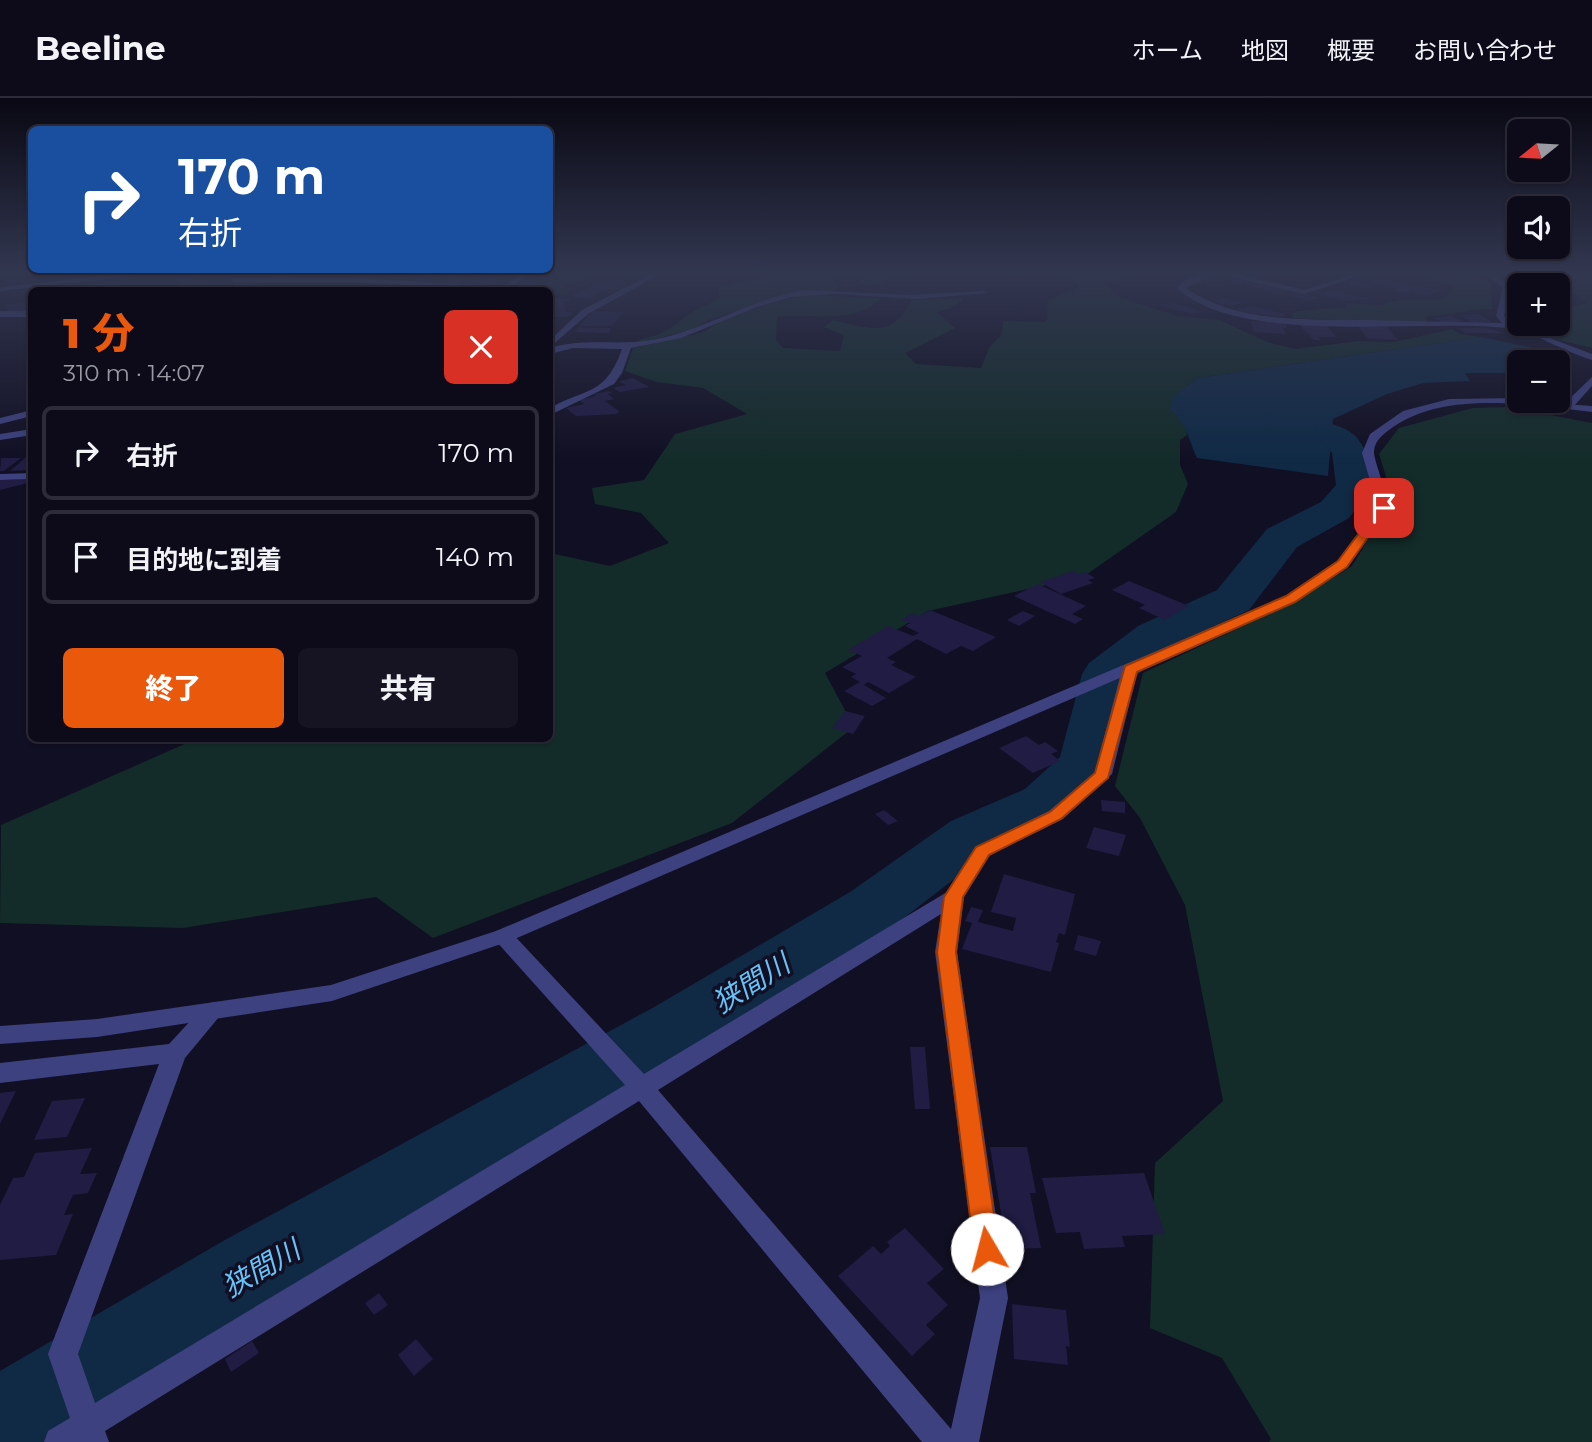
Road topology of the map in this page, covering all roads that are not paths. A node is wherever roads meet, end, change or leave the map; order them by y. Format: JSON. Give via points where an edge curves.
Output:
{"nodes":[{"id":1,"x":684,"y":334,"type":"edge"},
{"id":2,"x":1536,"y":336,"type":"edge"},
{"id":3,"x":628,"y":345,"type":"junction"},
{"id":4,"x":553,"y":350,"type":"edge"},
{"id":5,"x":1592,"y":358,"type":"edge"},
{"id":6,"x":1592,"y":380,"type":"edge"},
{"id":7,"x":1507,"y":401,"type":"edge"},
{"id":8,"x":1570,"y":403,"type":"edge"},
{"id":9,"x":1570,"y":404,"type":"edge"},
{"id":10,"x":1592,"y":409,"type":"edge"},
{"id":11,"x":553,"y":410,"type":"edge"},
{"id":12,"x":28,"y":414,"type":"edge"},
{"id":13,"x":0,"y":421,"type":"edge"},
{"id":14,"x":28,"y":433,"type":"edge"},
{"id":15,"x":0,"y":437,"type":"edge"},
{"id":16,"x":28,"y":476,"type":"edge"},
{"id":17,"x":0,"y":477,"type":"edge"},
{"id":18,"x":1130,"y":669,"type":"junction"},
{"id":19,"x":954,"y":897,"type":"junction"},
{"id":20,"x":503,"y":936,"type":"junction"},
{"id":21,"x":213,"y":1012,"type":"junction"},
{"id":22,"x":0,"y":1035,"type":"edge"},
{"id":23,"x":176,"y":1053,"type":"junction"},
{"id":24,"x":0,"y":1073,"type":"edge"},
{"id":25,"x":640,"y":1086,"type":"junction"},
{"id":26,"x":91,"y":1433,"type":"edge"},
{"id":27,"x":59,"y":1442,"type":"edge"},
{"id":28,"x":942,"y":1442,"type":"edge"},
{"id":29,"x":964,"y":1442,"type":"edge"}],
"edges":[{"from":1,"to":3,"type":"street"},
{"from":2,"to":5,"type":"street"},
{"from":3,"to":4,"type":"street","via":[[582,343]]},
{"from":3,"to":11,"type":"street","via":[[610,383]]},
{"from":6,"to":8,"type":"street"},
{"from":7,"to":18,"type":"street","via":[[1449,402],[1407,414],[1374,436],[1368,453],[1384,508],[1342,564],[1291,599]]},
{"from":9,"to":10,"type":"street"},
{"from":12,"to":13,"type":"street"},
{"from":14,"to":15,"type":"street"},
{"from":16,"to":17,"type":"street"},
{"from":18,"to":19,"type":"street","via":[[1103,775],[1055,815],[983,851]]},
{"from":18,"to":20,"type":"street"},
{"from":19,"to":25,"type":"street"},
{"from":19,"to":29,"type":"street","via":[[946,952],[994,1298]]},
{"from":20,"to":21,"type":"street","via":[[332,993]]},
{"from":20,"to":25,"type":"street"},
{"from":21,"to":22,"type":"street"},
{"from":21,"to":23,"type":"street"},
{"from":23,"to":24,"type":"street"},
{"from":23,"to":26,"type":"street","via":[[63,1354]]},
{"from":25,"to":26,"type":"street"},
{"from":25,"to":28,"type":"street"},
{"from":26,"to":27,"type":"street"}]}
